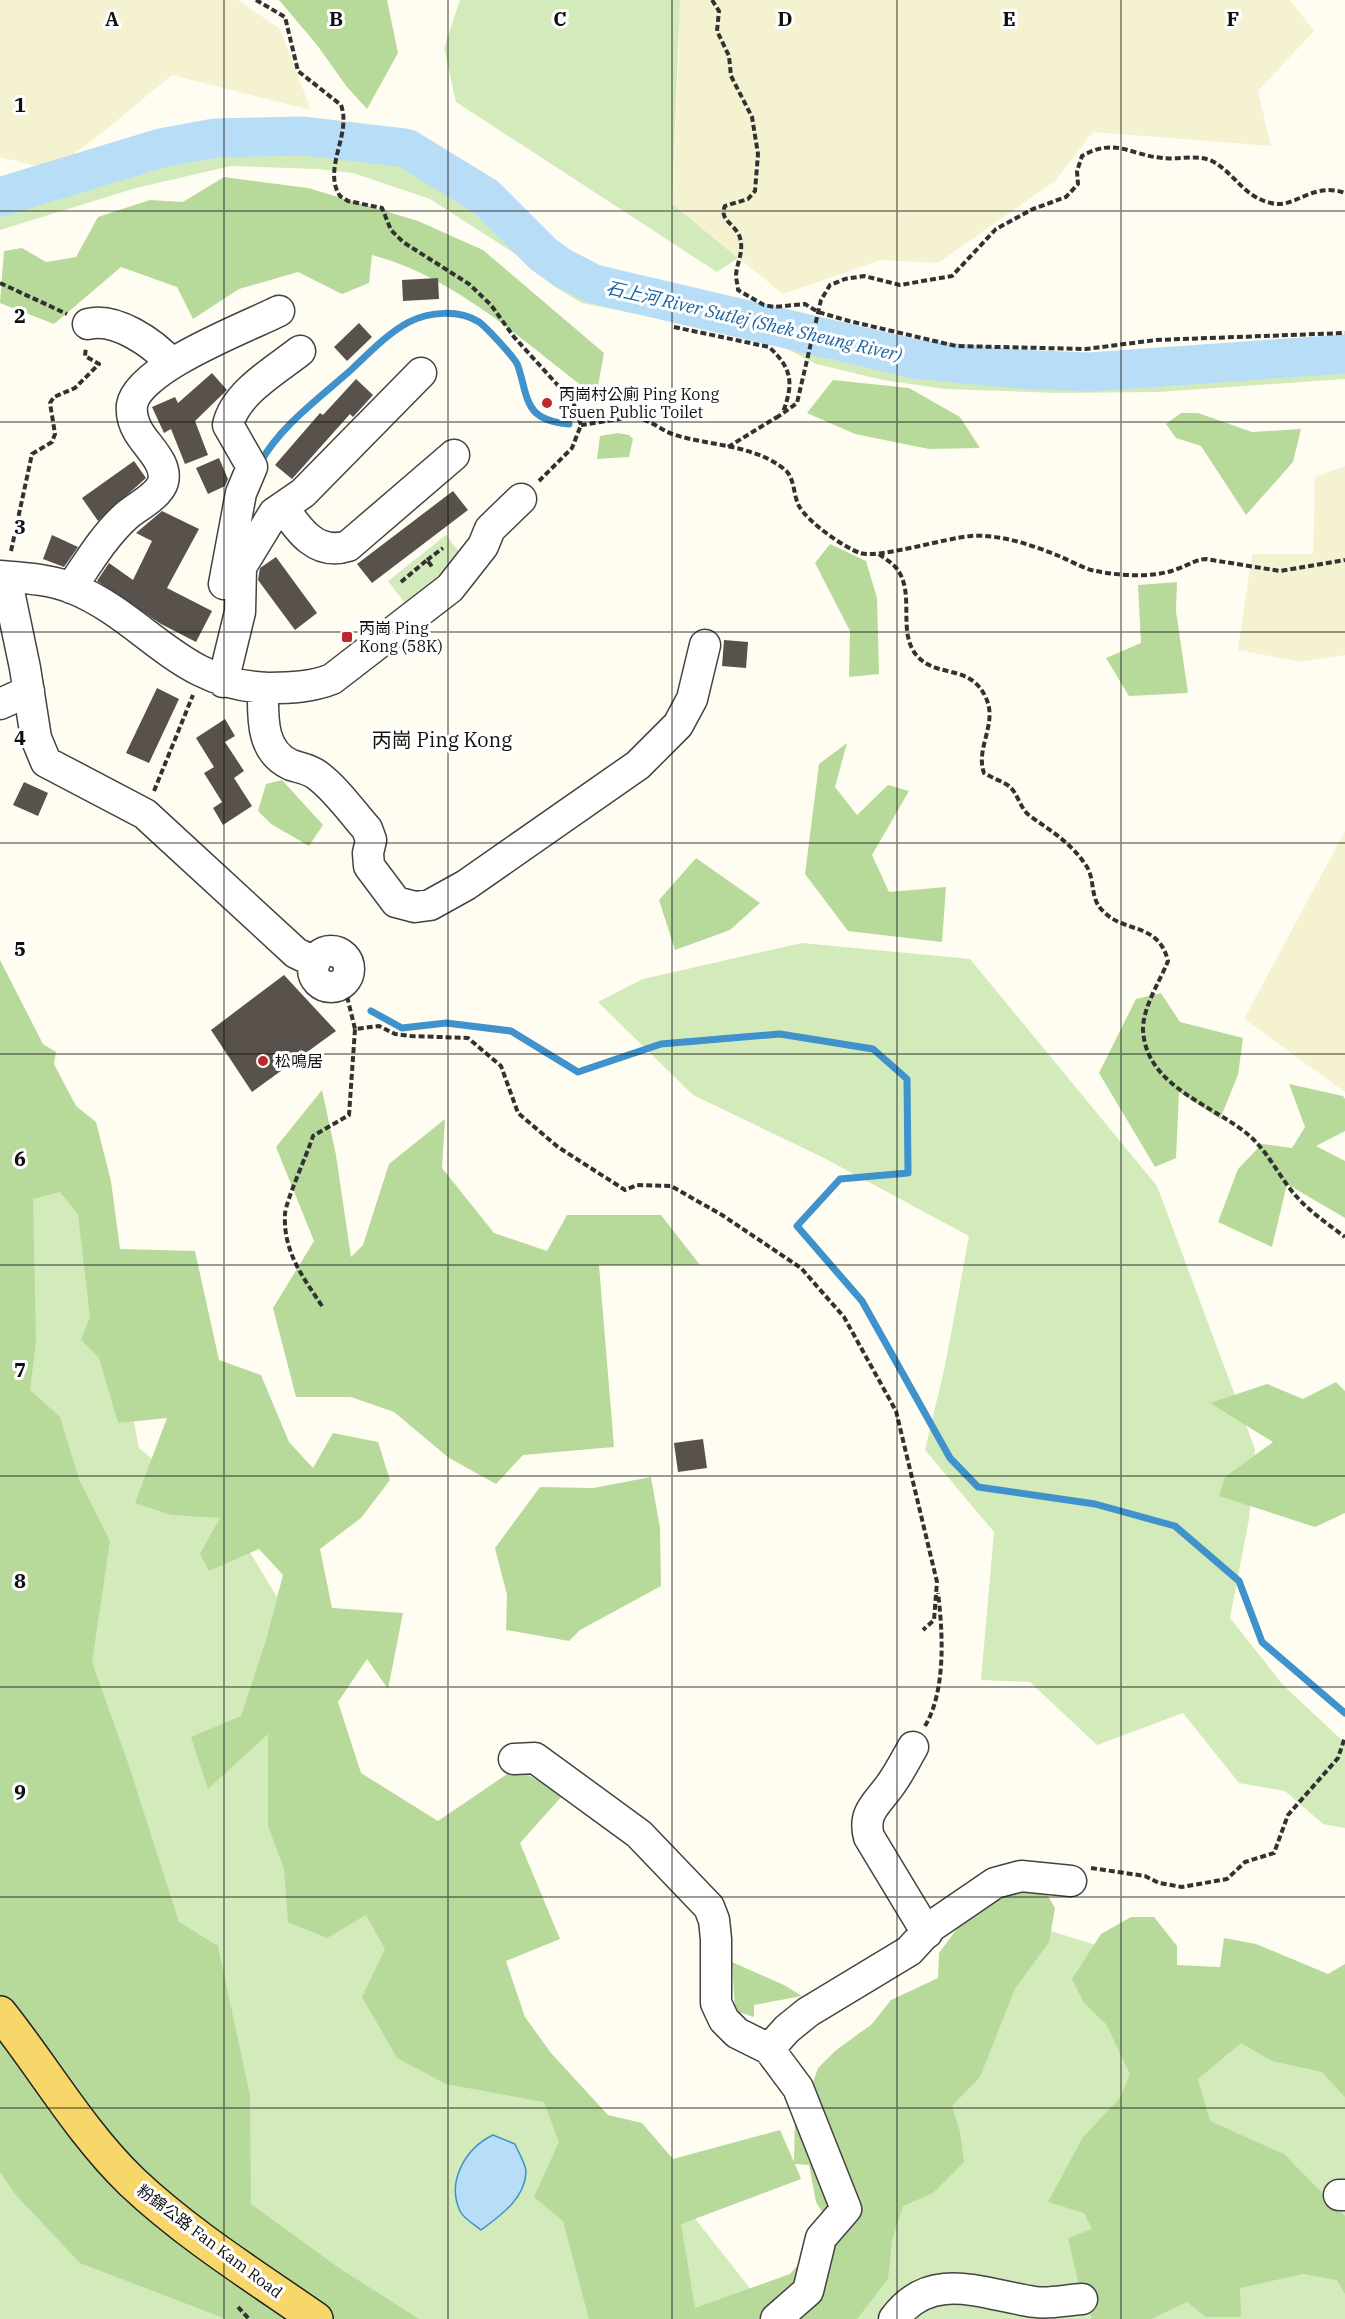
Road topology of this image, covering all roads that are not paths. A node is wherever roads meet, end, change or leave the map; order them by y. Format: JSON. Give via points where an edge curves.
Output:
{"nodes":[{"id":1,"x":279,"y":311,"type":"dead end"},
{"id":2,"x":88,"y":324,"type":"road end"},
{"id":3,"x":300,"y":351,"type":"dead end"},
{"id":4,"x":171,"y":363,"type":"junction"},
{"id":5,"x":421,"y":373,"type":"dead end"},
{"id":6,"x":454,"y":455,"type":"dead end"},
{"id":7,"x":521,"y":499,"type":"road end"},
{"id":8,"x":283,"y":507,"type":"junction"},
{"id":9,"x":3,"y":577,"type":"edge"},
{"id":10,"x":71,"y":588,"type":"junction"},
{"id":11,"x":705,"y":645,"type":"dead end"},
{"id":12,"x":212,"y":677,"type":"junction"},
{"id":13,"x":263,"y":688,"type":"junction"},
{"id":14,"x":29,"y":691,"type":"junction"},
{"id":15,"x":0,"y":704,"type":"edge"},
{"id":16,"x":315,"y":962,"type":"dead end"},
{"id":17,"x":913,"y":1747,"type":"road end"},
{"id":18,"x":514,"y":1759,"type":"dead end"},
{"id":19,"x":1071,"y":1881,"type":"road end"},
{"id":20,"x":927,"y":1934,"type":"junction"},
{"id":21,"x":0,"y":2013,"type":"edge"},
{"id":22,"x":769,"y":2049,"type":"junction"},
{"id":23,"x":1082,"y":2299,"type":"dead end"},
{"id":24,"x":316,"y":2319,"type":"edge"},
{"id":25,"x":776,"y":2319,"type":"edge"},
{"id":26,"x":894,"y":2319,"type":"edge"}],
"edges":[{"from":1,"to":4,"type":"street"},
{"from":2,"to":4,"type":"street","via":[[100,321],[143,338]]},
{"from":3,"to":12,"type":"street","via":[[250,391],[230,415],[228,425],[252,467],[241,493],[213,651]]},
{"from":4,"to":10,"type":"street","via":[[143,386],[132,404],[134,424],[161,463],[162,486],[103,540]]},
{"from":5,"to":8,"type":"street","via":[[303,493]]},
{"from":6,"to":8,"type":"street","via":[[348,546],[336,550],[308,540]]},
{"from":7,"to":13,"type":"street","via":[[490,529],[483,546],[450,588],[332,679],[312,685]]},
{"from":8,"to":12,"type":"street","via":[[274,513],[241,567],[240,612]]},
{"from":9,"to":10,"type":"street"},
{"from":9,"to":14,"type":"street"},
{"from":10,"to":12,"type":"street"},
{"from":11,"to":13,"type":"street","via":[[692,699],[678,725],[638,765],[466,885],[430,905],[415,907],[396,902],[369,866],[368,829],[317,775],[290,764],[272,748],[262,724]]},
{"from":12,"to":13,"type":"street"},
{"from":14,"to":15,"type":"street"},
{"from":14,"to":16,"type":"street","via":[[36,738],[46,762],[145,814],[296,953]]},
{"from":17,"to":20,"type":"street","via":[[892,1784],[870,1810],[867,1827],[869,1837]]},
{"from":18,"to":22,"type":"street","via":[[535,1758],[639,1834],[709,1907],[714,1920],[716,2003],[724,2020],[737,2033]]},
{"from":19,"to":20,"type":"street","via":[[1022,1876],[995,1883],[932,1926]]},
{"from":20,"to":22,"type":"street","via":[[909,1951],[808,2012]]},
{"from":21,"to":24,"type":"main road","name":"粉錦公路 Fan Kam Road","via":[[93,2138],[132,2182]]},
{"from":22,"to":25,"type":"street","via":[[798,2088],[846,2209],[821,2238],[808,2291]]},
{"from":23,"to":26,"type":"street","via":[[1038,2302],[979,2290],[938,2288],[906,2302]]}]}
